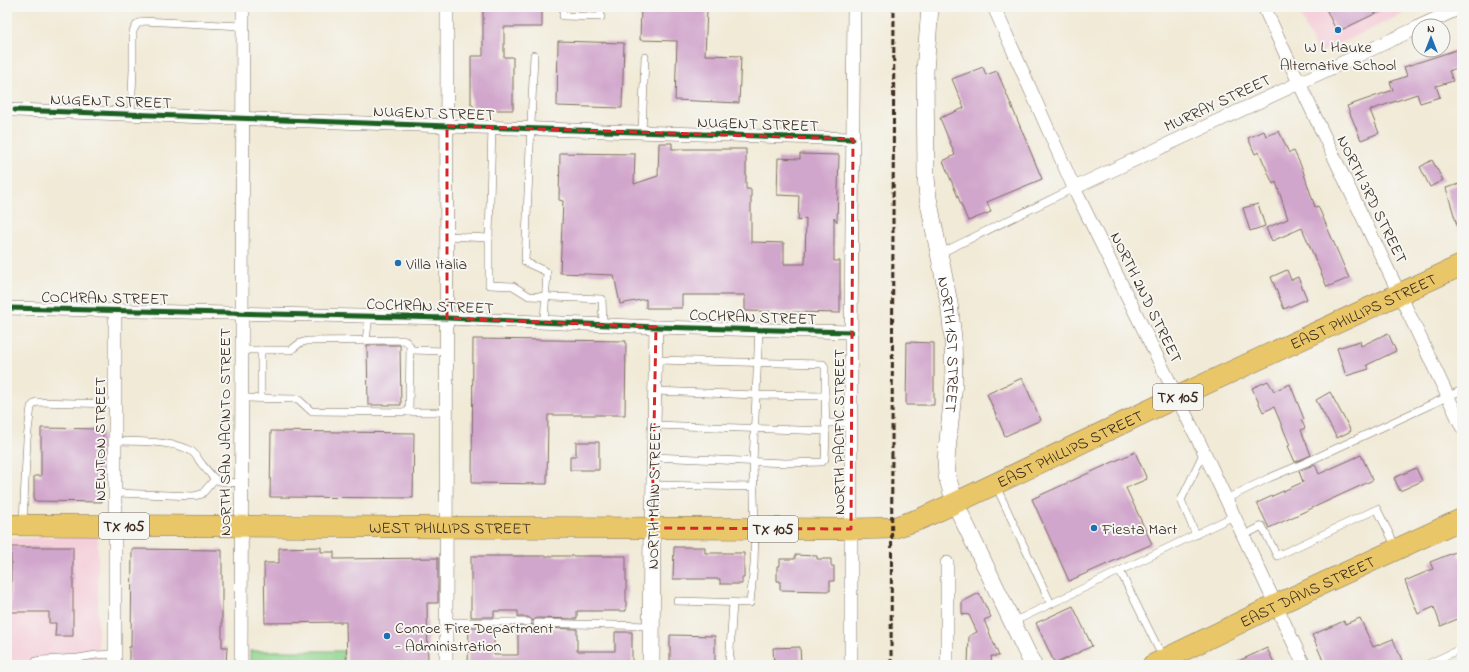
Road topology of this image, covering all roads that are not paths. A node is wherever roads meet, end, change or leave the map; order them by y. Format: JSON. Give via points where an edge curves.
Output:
{"nodes":[{"id":1,"x":242,"y":7,"type":"edge"},
{"id":2,"x":447,"y":7,"type":"edge"},
{"id":3,"x":563,"y":7,"type":"edge"},
{"id":4,"x":601,"y":7,"type":"edge"},
{"id":5,"x":854,"y":7,"type":"edge"},
{"id":6,"x":994,"y":7,"type":"edge"},
{"id":7,"x":1264,"y":7,"type":"edge"},
{"id":8,"x":1462,"y":7,"type":"edge"},
{"id":9,"x":932,"y":9,"type":"edge"},
{"id":10,"x":1438,"y":18,"type":"edge"},
{"id":11,"x":242,"y":26,"type":"junction"},
{"id":12,"x":1411,"y":30,"type":"edge"},
{"id":13,"x":534,"y":55,"type":"dead end"},
{"id":14,"x":645,"y":57,"type":"dead end"},
{"id":15,"x":1298,"y":82,"type":"junction"},
{"id":16,"x":11,"y":109,"type":"edge"},
{"id":17,"x":131,"y":114,"type":"junction"},
{"id":18,"x":241,"y":118,"type":"junction"},
{"id":19,"x":447,"y":126,"type":"junction"},
{"id":20,"x":492,"y":127,"type":"junction"},
{"id":21,"x":530,"y":128,"type":"junction"},
{"id":22,"x":642,"y":132,"type":"junction"},
{"id":23,"x":853,"y":139,"type":"junction"},
{"id":24,"x":1074,"y":188,"type":"junction"},
{"id":25,"x":446,"y":236,"type":"junction"},
{"id":26,"x":489,"y":238,"type":"junction"},
{"id":27,"x":940,"y":254,"type":"junction"},
{"id":28,"x":1462,"y":265,"type":"edge"},
{"id":29,"x":1401,"y":294,"type":"junction"},
{"id":30,"x":545,"y":296,"type":"junction"},
{"id":31,"x":7,"y":308,"type":"edge"},
{"id":32,"x":115,"y":310,"type":"junction"},
{"id":33,"x":241,"y":313,"type":"junction"},
{"id":34,"x":369,"y":316,"type":"junction"},
{"id":35,"x":446,"y":318,"type":"junction"},
{"id":36,"x":544,"y":322,"type":"junction"},
{"id":37,"x":603,"y":324,"type":"junction"},
{"id":38,"x":656,"y":327,"type":"junction"},
{"id":39,"x":759,"y":330,"type":"junction"},
{"id":40,"x":851,"y":332,"type":"junction"},
{"id":41,"x":366,"y":340,"type":"junction"},
{"id":42,"x":241,"y":350,"type":"junction"},
{"id":43,"x":261,"y":350,"type":"junction"},
{"id":44,"x":410,"y":350,"type":"junction"},
{"id":45,"x":446,"y":351,"type":"junction"},
{"id":46,"x":656,"y":360,"type":"junction"},
{"id":47,"x":758,"y":363,"type":"junction"},
{"id":48,"x":1462,"y":390,"type":"edge"},
{"id":49,"x":655,"y":391,"type":"junction"},
{"id":50,"x":756,"y":395,"type":"junction"},
{"id":51,"x":825,"y":396,"type":"junction"},
{"id":52,"x":1448,"y":396,"type":"junction"},
{"id":53,"x":1177,"y":397,"type":"junction"},
{"id":54,"x":241,"y":398,"type":"junction"},
{"id":55,"x":261,"y":398,"type":"junction"},
{"id":56,"x":115,"y":404,"type":"junction"},
{"id":57,"x":1459,"y":410,"type":"edge"},
{"id":58,"x":409,"y":412,"type":"junction"},
{"id":59,"x":446,"y":412,"type":"junction"},
{"id":60,"x":851,"y":423,"type":"junction"},
{"id":61,"x":654,"y":425,"type":"junction"},
{"id":62,"x":826,"y":427,"type":"junction"},
{"id":63,"x":1462,"y":427,"type":"edge"},
{"id":64,"x":755,"y":429,"type":"junction"},
{"id":65,"x":116,"y":441,"type":"junction"},
{"id":66,"x":1204,"y":452,"type":"junction"},
{"id":67,"x":654,"y":457,"type":"junction"},
{"id":68,"x":753,"y":462,"type":"junction"},
{"id":69,"x":214,"y":480,"type":"junction"},
{"id":70,"x":241,"y":483,"type":"junction"},
{"id":71,"x":995,"y":484,"type":"junction"},
{"id":72,"x":653,"y":485,"type":"junction"},
{"id":73,"x":754,"y":487,"type":"junction"},
{"id":74,"x":116,"y":493,"type":"junction"},
{"id":75,"x":1226,"y":499,"type":"junction"},
{"id":76,"x":955,"y":503,"type":"junction"},
{"id":77,"x":1234,"y":516,"type":"junction"},
{"id":78,"x":1462,"y":519,"type":"edge"},
{"id":79,"x":15,"y":525,"type":"edge"},
{"id":80,"x":116,"y":526,"type":"junction"},
{"id":81,"x":241,"y":526,"type":"junction"},
{"id":82,"x":445,"y":527,"type":"junction"},
{"id":83,"x":652,"y":528,"type":"junction"},
{"id":84,"x":893,"y":528,"type":"joint"},
{"id":85,"x":755,"y":529,"type":"junction"},
{"id":86,"x":852,"y":529,"type":"junction"},
{"id":87,"x":1196,"y":535,"type":"junction"},
{"id":88,"x":1243,"y":536,"type":"junction"},
{"id":89,"x":1397,"y":549,"type":"junction"},
{"id":90,"x":947,"y":563,"type":"dead end"},
{"id":91,"x":1120,"y":571,"type":"junction"},
{"id":92,"x":676,"y":601,"type":"dead end"},
{"id":93,"x":733,"y":603,"type":"junction"},
{"id":94,"x":1051,"y":604,"type":"junction"},
{"id":95,"x":1276,"y":605,"type":"junction"},
{"id":96,"x":446,"y":622,"type":"junction"},
{"id":97,"x":528,"y":622,"type":"dead end"},
{"id":98,"x":1013,"y":622,"type":"junction"},
{"id":99,"x":536,"y":623,"type":"dead end"},
{"id":100,"x":652,"y":626,"type":"junction"},
{"id":101,"x":1462,"y":648,"type":"edge"},
{"id":102,"x":115,"y":659,"type":"edge"},
{"id":103,"x":1158,"y":662,"type":"edge"},
{"id":104,"x":34,"y":665,"type":"edge"},
{"id":105,"x":240,"y":665,"type":"edge"},
{"id":106,"x":446,"y":665,"type":"edge"},
{"id":107,"x":651,"y":665,"type":"edge"},
{"id":108,"x":729,"y":665,"type":"edge"},
{"id":109,"x":851,"y":665,"type":"edge"},
{"id":110,"x":947,"y":665,"type":"edge"},
{"id":111,"x":1033,"y":665,"type":"edge"},
{"id":112,"x":1304,"y":665,"type":"edge"},
{"id":113,"x":1426,"y":665,"type":"edge"}],
"edges":[{"from":1,"to":11,"type":"street","name":"NORTH SAN JACINTO STREET"},
{"from":2,"to":19,"type":"street"},
{"from":3,"to":4,"type":"lane","via":[[563,16],[601,17]]},
{"from":5,"to":23,"type":"street","name":"NORTH PACIFIC STREET"},
{"from":6,"to":24,"type":"street","name":"NORTH 2ND STREET"},
{"from":7,"to":15,"type":"street","name":"NORTH 3RD STREET"},
{"from":8,"to":10,"type":"street","name":"MURRAY STREET"},
{"from":9,"to":27,"type":"street","name":"NORTH 1ST STREET","via":[[925,72],[926,177]]},
{"from":11,"to":17,"type":"lane","via":[[143,21],[137,24],[133,31]]},
{"from":11,"to":18,"type":"street","name":"NORTH SAN JACINTO STREET"},
{"from":12,"to":15,"type":"street","name":"MURRAY STREET"},
{"from":13,"to":21,"type":"lane"},
{"from":14,"to":22,"type":"lane"},
{"from":15,"to":24,"type":"street","name":"MURRAY STREET"},
{"from":15,"to":29,"type":"street","name":"NORTH 3RD STREET"},
{"from":16,"to":17,"type":"street","name":"NUGENT STREET"},
{"from":17,"to":18,"type":"street","name":"NUGENT STREET"},
{"from":18,"to":19,"type":"street","name":"NUGENT STREET"},
{"from":18,"to":33,"type":"street","name":"NORTH SAN JACINTO STREET"},
{"from":19,"to":20,"type":"street","name":"NUGENT STREET"},
{"from":19,"to":25,"type":"street"},
{"from":20,"to":21,"type":"street","name":"NUGENT STREET"},
{"from":20,"to":26,"type":"lane"},
{"from":21,"to":22,"type":"street","name":"NUGENT STREET"},
{"from":21,"to":30,"type":"lane","via":[[525,262],[547,272]]},
{"from":22,"to":23,"type":"street","name":"NUGENT STREET"},
{"from":23,"to":40,"type":"street","name":"NORTH PACIFIC STREET"},
{"from":24,"to":27,"type":"lane"},
{"from":24,"to":53,"type":"street","name":"NORTH 2ND STREET"},
{"from":25,"to":26,"type":"lane"},
{"from":25,"to":35,"type":"street"},
{"from":26,"to":30,"type":"lane","via":[[489,285],[513,286],[529,296]]},
{"from":27,"to":76,"type":"street","name":"NORTH 1ST STREET","via":[[953,338],[954,383],[946,460],[947,476]]},
{"from":28,"to":29,"type":"main road","name":"EAST PHILLIPS STREET","number":"TX 105"},
{"from":29,"to":52,"type":"street","name":"NORTH 3RD STREET"},
{"from":29,"to":53,"type":"main road","name":"EAST PHILLIPS STREET","number":"TX 105"},
{"from":30,"to":36,"type":"lane"},
{"from":30,"to":37,"type":"lane","via":[[602,299]]},
{"from":31,"to":32,"type":"street","name":"COCHRAN STREET"},
{"from":32,"to":33,"type":"street","name":"COCHRAN STREET"},
{"from":32,"to":56,"type":"street","name":"NEWTON STREET"},
{"from":33,"to":34,"type":"street","name":"COCHRAN STREET"},
{"from":33,"to":42,"type":"street","name":"NORTH SAN JACINTO STREET"},
{"from":34,"to":35,"type":"street","name":"COCHRAN STREET"},
{"from":34,"to":41,"type":"lane"},
{"from":35,"to":36,"type":"street","name":"COCHRAN STREET"},
{"from":35,"to":45,"type":"street"},
{"from":36,"to":37,"type":"street","name":"COCHRAN STREET"},
{"from":37,"to":38,"type":"street","name":"COCHRAN STREET"},
{"from":38,"to":39,"type":"street","name":"COCHRAN STREET"},
{"from":38,"to":46,"type":"street","name":"NORTH MAIN STREET"},
{"from":39,"to":40,"type":"street","name":"COCHRAN STREET"},
{"from":39,"to":47,"type":"lane"},
{"from":40,"to":60,"type":"street","name":"NORTH PACIFIC STREET"},
{"from":41,"to":43,"type":"lane","via":[[307,341],[292,350]]},
{"from":41,"to":44,"type":"lane","via":[[405,340]]},
{"from":42,"to":43,"type":"lane"},
{"from":42,"to":54,"type":"street","name":"NORTH SAN JACINTO STREET"},
{"from":43,"to":55,"type":"lane"},
{"from":44,"to":45,"type":"lane"},
{"from":44,"to":58,"type":"lane"},
{"from":45,"to":59,"type":"street"},
{"from":46,"to":47,"type":"lane"},
{"from":46,"to":49,"type":"street","name":"NORTH MAIN STREET"},
{"from":47,"to":50,"type":"lane"},
{"from":47,"to":51,"type":"lane","via":[[823,364]]},
{"from":48,"to":52,"type":"lane"},
{"from":49,"to":50,"type":"lane"},
{"from":49,"to":61,"type":"street","name":"NORTH MAIN STREET"},
{"from":50,"to":51,"type":"lane"},
{"from":50,"to":64,"type":"lane"},
{"from":51,"to":62,"type":"lane"},
{"from":52,"to":57,"type":"street","name":"NORTH 3RD STREET"},
{"from":52,"to":75,"type":"lane"},
{"from":53,"to":66,"type":"street","name":"NORTH 2ND STREET"},
{"from":53,"to":71,"type":"main road","name":"EAST PHILLIPS STREET","number":"TX 105"},
{"from":54,"to":55,"type":"lane"},
{"from":54,"to":70,"type":"street","name":"NORTH SAN JACINTO STREET"},
{"from":55,"to":58,"type":"lane","via":[[298,399],[311,411]]},
{"from":56,"to":65,"type":"street","name":"NEWTON STREET"},
{"from":56,"to":79,"type":"lane","via":[[36,402],[31,407]]},
{"from":57,"to":63,"type":"street","name":"NORTH 3RD STREET"},
{"from":58,"to":59,"type":"lane"},
{"from":59,"to":82,"type":"street"},
{"from":60,"to":62,"type":"lane"},
{"from":60,"to":86,"type":"street","name":"NORTH PACIFIC STREET"},
{"from":61,"to":64,"type":"lane"},
{"from":61,"to":67,"type":"street","name":"NORTH MAIN STREET"},
{"from":62,"to":64,"type":"lane"},
{"from":62,"to":68,"type":"lane","via":[[825,459],[822,462]]},
{"from":64,"to":68,"type":"lane"},
{"from":65,"to":69,"type":"lane","via":[[180,446],[192,451]]},
{"from":65,"to":74,"type":"street","name":"NEWTON STREET"},
{"from":66,"to":75,"type":"street","name":"NORTH 2ND STREET"},
{"from":66,"to":87,"type":"lane","via":[[1181,500]]},
{"from":67,"to":68,"type":"lane"},
{"from":67,"to":72,"type":"street","name":"NORTH MAIN STREET"},
{"from":68,"to":73,"type":"lane"},
{"from":69,"to":70,"type":"lane","via":[[222,483]]},
{"from":69,"to":74,"type":"lane","via":[[202,494],[194,496]]},
{"from":70,"to":81,"type":"street","name":"NORTH SAN JACINTO STREET"},
{"from":71,"to":76,"type":"main road","name":"EAST PHILLIPS STREET","number":"TX 105"},
{"from":71,"to":94,"type":"lane"},
{"from":72,"to":73,"type":"lane"},
{"from":72,"to":83,"type":"street","name":"NORTH MAIN STREET"},
{"from":73,"to":85,"type":"lane"},
{"from":74,"to":80,"type":"street","name":"NEWTON STREET"},
{"from":75,"to":77,"type":"street","name":"NORTH 2ND STREET"},
{"from":76,"to":84,"type":"main road","name":"EAST PHILLIPS STREET","number":"TX 105"},
{"from":76,"to":98,"type":"street","name":"NORTH 1ST STREET"},
{"from":77,"to":87,"type":"lane"},
{"from":77,"to":88,"type":"street","name":"NORTH 2ND STREET"},
{"from":78,"to":89,"type":"main road","name":"EAST DAVIS STREET"},
{"from":79,"to":80,"type":"main road","name":"WEST PHILLIPS STREET","number":"TX 105"},
{"from":80,"to":81,"type":"main road","name":"WEST PHILLIPS STREET","number":"TX 105"},
{"from":80,"to":102,"type":"street","name":"NEWTON STREET"},
{"from":81,"to":82,"type":"main road","name":"WEST PHILLIPS STREET","number":"TX 105"},
{"from":81,"to":105,"type":"street","name":"NORTH SAN JACINTO STREET"},
{"from":82,"to":83,"type":"main road","name":"WEST PHILLIPS STREET","number":"TX 105"},
{"from":82,"to":96,"type":"street"},
{"from":83,"to":85,"type":"main road","name":"WEST PHILLIPS STREET","number":"TX 105"},
{"from":83,"to":100,"type":"street","name":"NORTH MAIN STREET"},
{"from":84,"to":86,"type":"main road","name":"WEST PHILLIPS STREET","number":"TX 105"},
{"from":85,"to":86,"type":"main road","name":"WEST PHILLIPS STREET","number":"TX 105"},
{"from":85,"to":93,"type":"lane","via":[[750,603]]},
{"from":86,"to":109,"type":"street","name":"NORTH PACIFIC STREET"},
{"from":87,"to":91,"type":"lane"},
{"from":88,"to":89,"type":"lane","via":[[1262,526],[1277,556],[1377,509]]},
{"from":88,"to":95,"type":"street","name":"NORTH 2ND STREET"},
{"from":89,"to":95,"type":"main road","name":"EAST DAVIS STREET"},
{"from":90,"to":110,"type":"street"},
{"from":91,"to":94,"type":"lane"},
{"from":91,"to":103,"type":"lane"},
{"from":92,"to":93,"type":"lane"},
{"from":93,"to":108,"type":"lane"},
{"from":94,"to":98,"type":"lane"},
{"from":95,"to":103,"type":"main road","name":"EAST DAVIS STREET"},
{"from":95,"to":112,"type":"street","name":"NORTH 2ND STREET"},
{"from":96,"to":97,"type":"lane"},
{"from":96,"to":106,"type":"street"},
{"from":98,"to":111,"type":"street","name":"NORTH 1ST STREET"},
{"from":99,"to":100,"type":"lane"},
{"from":100,"to":107,"type":"street","name":"NORTH MAIN STREET"},
{"from":101,"to":113,"type":"lane"},
{"from":102,"to":104,"type":"lane","via":[[96,654],[78,658],[41,660],[36,661]]}]}
